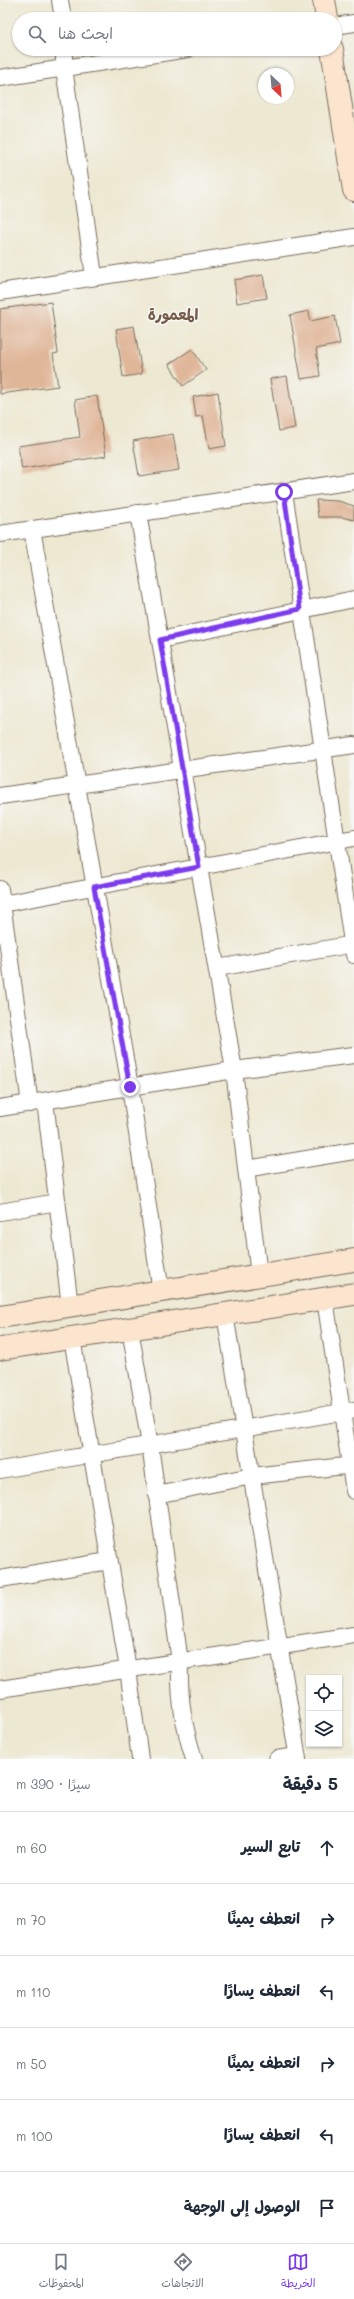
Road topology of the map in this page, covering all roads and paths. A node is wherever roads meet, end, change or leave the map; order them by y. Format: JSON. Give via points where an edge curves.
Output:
{"nodes":[{"id":1,"x":60,"y":0,"type":"edge"},
{"id":2,"x":324,"y":0,"type":"edge"},
{"id":3,"x":62,"y":12,"type":"edge"},
{"id":4,"x":326,"y":12,"type":"edge"},
{"id":5,"x":354,"y":23,"type":"edge"},
{"id":6,"x":342,"y":25,"type":"edge"},
{"id":7,"x":64,"y":56,"type":"edge"},
{"id":8,"x":142,"y":56,"type":"edge"},
{"id":9,"x":333,"y":56,"type":"edge"},
{"id":10,"x":64,"y":68,"type":"junction"},
{"id":11,"x":0,"y":78,"type":"edge"},
{"id":12,"x":354,"y":185,"type":"edge"},
{"id":13,"x":354,"y":237,"type":"edge"},
{"id":14,"x":94,"y":276,"type":"junction"},
{"id":15,"x":0,"y":292,"type":"edge"},
{"id":16,"x":354,"y":481,"type":"edge"},
{"id":17,"x":284,"y":492,"type":"junction"},
{"id":18,"x":138,"y":513,"type":"junction"},
{"id":19,"x":32,"y":529,"type":"junction"},
{"id":20,"x":0,"y":534,"type":"edge"},
{"id":21,"x":354,"y":599,"type":"edge"},
{"id":22,"x":300,"y":609,"type":"junction"},
{"id":23,"x":160,"y":640,"type":"junction"},
{"id":24,"x":354,"y":745,"type":"edge"},
{"id":25,"x":323,"y":750,"type":"junction"},
{"id":26,"x":183,"y":770,"type":"junction"},
{"id":27,"x":77,"y":785,"type":"junction"},
{"id":28,"x":0,"y":796,"type":"edge"},
{"id":29,"x":354,"y":838,"type":"edge"},
{"id":30,"x":337,"y":841,"type":"junction"},
{"id":31,"x":199,"y":867,"type":"junction"},
{"id":32,"x":94,"y":887,"type":"junction"},
{"id":33,"x":1,"y":897,"type":"edge"},
{"id":34,"x":353,"y":948,"type":"edge"},
{"id":35,"x":217,"y":968,"type":"junction"},
{"id":36,"x":354,"y":1055,"type":"edge"},
{"id":37,"x":234,"y":1070,"type":"junction"},
{"id":38,"x":130,"y":1087,"type":"junction"},
{"id":39,"x":38,"y":1103,"type":"junction"},
{"id":40,"x":0,"y":1108,"type":"edge"},
{"id":41,"x":354,"y":1151,"type":"edge"},
{"id":42,"x":246,"y":1169,"type":"junction"},
{"id":43,"x":57,"y":1202,"type":"junction"},
{"id":44,"x":0,"y":1212,"type":"edge"},
{"id":45,"x":354,"y":1260,"type":"edge"},
{"id":46,"x":259,"y":1275,"type":"junction"},
{"id":47,"x":161,"y":1292,"type":"junction"},
{"id":48,"x":354,"y":1294,"type":"edge"},
{"id":49,"x":325,"y":1299,"type":"junction"},
{"id":50,"x":70,"y":1306,"type":"junction"},
{"id":51,"x":225,"y":1314,"type":"junction"},
{"id":52,"x":0,"y":1317,"type":"edge"},
{"id":53,"x":130,"y":1329,"type":"junction"},
{"id":54,"x":72,"y":1338,"type":"junction"},
{"id":55,"x":0,"y":1349,"type":"edge"},
{"id":56,"x":348,"y":1412,"type":"edge"},
{"id":57,"x":244,"y":1430,"type":"junction"},
{"id":58,"x":150,"y":1445,"type":"junction"},
{"id":59,"x":92,"y":1455,"type":"junction"},
{"id":60,"x":352,"y":1465,"type":"edge"},
{"id":61,"x":0,"y":1470,"type":"edge"},
{"id":62,"x":252,"y":1476,"type":"junction"},
{"id":63,"x":354,"y":1491,"type":"edge"},
{"id":64,"x":156,"y":1495,"type":"junction"},
{"id":65,"x":110,"y":1561,"type":"junction"},
{"id":66,"x":0,"y":1579,"type":"edge"},
{"id":67,"x":354,"y":1635,"type":"edge"},
{"id":68,"x":280,"y":1648,"type":"junction"},
{"id":69,"x":180,"y":1662,"type":"junction"},
{"id":70,"x":128,"y":1670,"type":"junction"},
{"id":71,"x":0,"y":1689,"type":"edge"},
{"id":72,"x":297,"y":1757,"type":"edge"},
{"id":73,"x":140,"y":1759,"type":"edge"},
{"id":74,"x":194,"y":1759,"type":"edge"},
{"id":75,"x":277,"y":1759,"type":"edge"}],
"edges":[{"from":1,"to":3,"type":"street"},
{"from":2,"to":4,"type":"main road"},
{"from":5,"to":6,"type":"street"},
{"from":7,"to":10,"type":"street"},
{"from":8,"to":10,"type":"street"},
{"from":9,"to":12,"type":"main road"},
{"from":10,"to":11,"type":"street"},
{"from":10,"to":14,"type":"street"},
{"from":13,"to":14,"type":"street"},
{"from":14,"to":15,"type":"street"},
{"from":16,"to":17,"type":"street"},
{"from":17,"to":18,"type":"street"},
{"from":17,"to":22,"type":"street"},
{"from":18,"to":19,"type":"street"},
{"from":18,"to":23,"type":"street"},
{"from":19,"to":20,"type":"street"},
{"from":19,"to":27,"type":"street"},
{"from":21,"to":22,"type":"street"},
{"from":22,"to":23,"type":"street"},
{"from":22,"to":25,"type":"street"},
{"from":23,"to":26,"type":"street"},
{"from":24,"to":25,"type":"street"},
{"from":25,"to":26,"type":"street"},
{"from":25,"to":30,"type":"street"},
{"from":26,"to":27,"type":"street"},
{"from":26,"to":31,"type":"street"},
{"from":27,"to":28,"type":"street"},
{"from":27,"to":32,"type":"street"},
{"from":29,"to":30,"type":"street"},
{"from":30,"to":31,"type":"street"},
{"from":30,"to":34,"type":"street"},
{"from":31,"to":32,"type":"street"},
{"from":31,"to":35,"type":"street"},
{"from":32,"to":33,"type":"street"},
{"from":32,"to":38,"type":"street"},
{"from":33,"to":39,"type":"street"},
{"from":34,"to":35,"type":"street"},
{"from":35,"to":37,"type":"street"},
{"from":36,"to":37,"type":"street"},
{"from":37,"to":38,"type":"street"},
{"from":37,"to":42,"type":"street"},
{"from":38,"to":39,"type":"street"},
{"from":38,"to":47,"type":"street"},
{"from":39,"to":40,"type":"street"},
{"from":39,"to":43,"type":"street"},
{"from":41,"to":42,"type":"street"},
{"from":42,"to":46,"type":"street"},
{"from":43,"to":44,"type":"street"},
{"from":43,"to":50,"type":"street"},
{"from":45,"to":46,"type":"main road"},
{"from":46,"to":47,"type":"main road"},
{"from":47,"to":50,"type":"main road"},
{"from":48,"to":49,"type":"main road"},
{"from":49,"to":51,"type":"main road"},
{"from":49,"to":56,"type":"street"},
{"from":50,"to":52,"type":"main road"},
{"from":51,"to":53,"type":"main road"},
{"from":51,"to":57,"type":"street"},
{"from":53,"to":54,"type":"main road"},
{"from":53,"to":58,"type":"street"},
{"from":54,"to":55,"type":"main road"},
{"from":54,"to":59,"type":"street"},
{"from":56,"to":57,"type":"street"},
{"from":56,"to":60,"type":"street"},
{"from":57,"to":58,"type":"street"},
{"from":57,"to":62,"type":"street"},
{"from":58,"to":59,"type":"street"},
{"from":58,"to":64,"type":"street"},
{"from":59,"to":61,"type":"street"},
{"from":59,"to":65,"type":"street"},
{"from":60,"to":62,"type":"street"},
{"from":60,"to":63,"type":"street"},
{"from":62,"to":64,"type":"street"},
{"from":62,"to":68,"type":"street"},
{"from":64,"to":69,"type":"street"},
{"from":65,"to":66,"type":"street"},
{"from":65,"to":70,"type":"street"},
{"from":67,"to":68,"type":"street"},
{"from":68,"to":69,"type":"street"},
{"from":68,"to":72,"type":"street"},
{"from":69,"to":70,"type":"street"},
{"from":69,"to":74,"type":"street","via":[[179,1687],[184,1725]]},
{"from":70,"to":71,"type":"street"},
{"from":70,"to":73,"type":"street"},
{"from":72,"to":75,"type":"street"}]}
